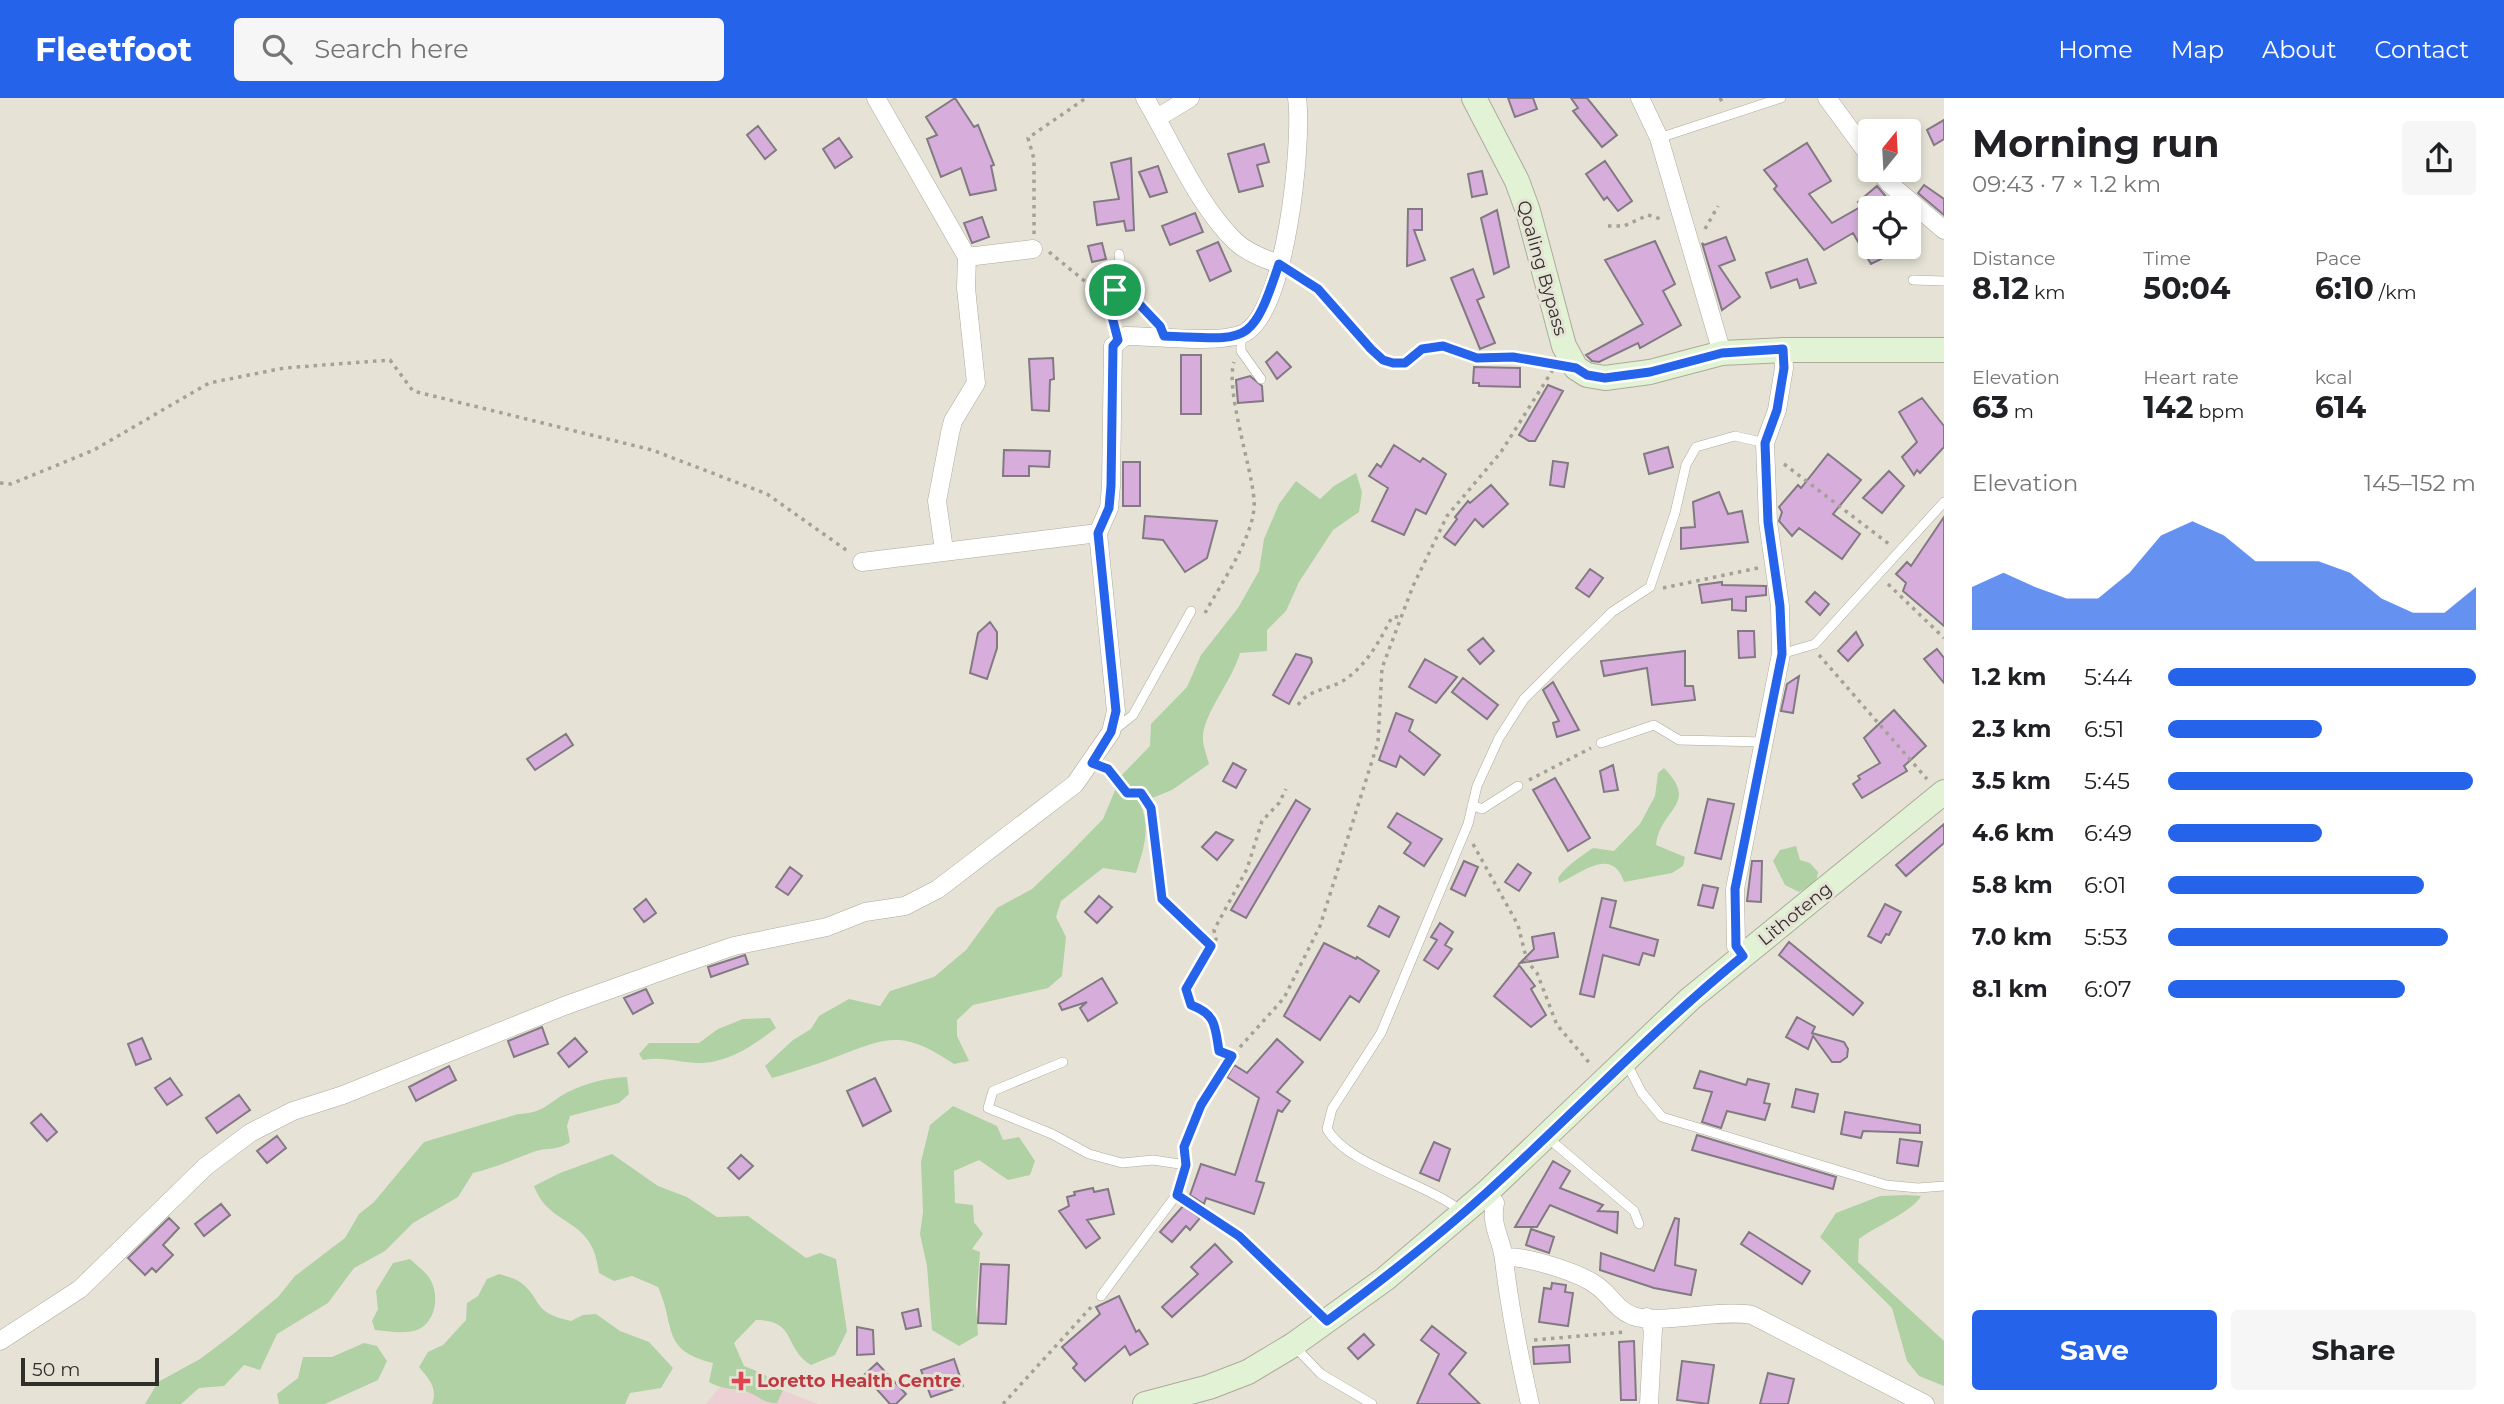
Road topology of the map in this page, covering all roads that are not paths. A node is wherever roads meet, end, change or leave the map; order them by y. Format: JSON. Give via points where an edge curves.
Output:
{"nodes":[{"id":1,"x":876,"y":98,"type":"edge"},
{"id":2,"x":1145,"y":98,"type":"edge"},
{"id":3,"x":1190,"y":98,"type":"edge"},
{"id":4,"x":1297,"y":98,"type":"edge"},
{"id":5,"x":1474,"y":98,"type":"edge"},
{"id":6,"x":1640,"y":98,"type":"edge"},
{"id":7,"x":1781,"y":98,"type":"edge"},
{"id":8,"x":1826,"y":98,"type":"edge"},
{"id":9,"x":1157,"y":118,"type":"junction"},
{"id":10,"x":1658,"y":138,"type":"junction"},
{"id":11,"x":1858,"y":141,"type":"edge"},
{"id":12,"x":1888,"y":182,"type":"edge"},
{"id":13,"x":1944,"y":230,"type":"edge"},
{"id":14,"x":1033,"y":249,"type":"road end"},
{"id":15,"x":1119,"y":254,"type":"dead end"},
{"id":16,"x":967,"y":257,"type":"junction"},
{"id":17,"x":1279,"y":264,"type":"junction"},
{"id":18,"x":1913,"y":280,"type":"dead end"},
{"id":19,"x":1944,"y":281,"type":"edge"},
{"id":20,"x":1164,"y":336,"type":"junction"},
{"id":21,"x":1241,"y":343,"type":"junction"},
{"id":22,"x":1783,"y":349,"type":"junction"},
{"id":23,"x":1944,"y":350,"type":"edge"},
{"id":24,"x":1722,"y":353,"type":"junction"},
{"id":25,"x":1261,"y":379,"type":"dead end"},
{"id":26,"x":1765,"y":443,"type":"junction"},
{"id":27,"x":1944,"y":502,"type":"edge"},
{"id":28,"x":1098,"y":533,"type":"junction"},
{"id":29,"x":944,"y":550,"type":"junction"},
{"id":30,"x":862,"y":562,"type":"road end"},
{"id":31,"x":1192,"y":611,"type":"road end"},
{"id":32,"x":1782,"y":654,"type":"junction"},
{"id":33,"x":1111,"y":732,"type":"junction"},
{"id":34,"x":1764,"y":742,"type":"junction"},
{"id":35,"x":1601,"y":743,"type":"road end"},
{"id":36,"x":1518,"y":786,"type":"road end"},
{"id":37,"x":1943,"y":793,"type":"edge"},
{"id":38,"x":1472,"y":805,"type":"junction"},
{"id":39,"x":1743,"y":956,"type":"junction"},
{"id":40,"x":1063,"y":1062,"type":"dead end"},
{"id":41,"x":1626,"y":1062,"type":"junction"},
{"id":42,"x":1546,"y":1136,"type":"junction"},
{"id":43,"x":1944,"y":1186,"type":"edge"},
{"id":44,"x":1486,"y":1193,"type":"junction"},
{"id":45,"x":1177,"y":1195,"type":"junction"},
{"id":46,"x":1463,"y":1213,"type":"junction"},
{"id":47,"x":1639,"y":1224,"type":"dead end"},
{"id":48,"x":1504,"y":1257,"type":"junction"},
{"id":49,"x":1101,"y":1296,"type":"road end"},
{"id":50,"x":1327,"y":1321,"type":"junction"},
{"id":51,"x":1650,"y":1323,"type":"junction"},
{"id":52,"x":0,"y":1341,"type":"edge"},
{"id":53,"x":1293,"y":1345,"type":"junction"},
{"id":54,"x":1146,"y":1404,"type":"edge"},
{"id":55,"x":1372,"y":1404,"type":"edge"},
{"id":56,"x":1530,"y":1404,"type":"edge"},
{"id":57,"x":1649,"y":1404,"type":"edge"},
{"id":58,"x":1925,"y":1404,"type":"edge"}],
"edges":[{"from":1,"to":16,"type":"street"},
{"from":2,"to":9,"type":"street"},
{"from":3,"to":9,"type":"street"},
{"from":4,"to":17,"type":"street","via":[[1301,123],[1295,183]]},
{"from":5,"to":24,"type":"main road","name":"Qoaling Bypass","via":[[1517,181],[1532,224],[1566,367],[1605,378],[1650,372]]},
{"from":6,"to":10,"type":"street"},
{"from":7,"to":10,"type":"lane"},
{"from":8,"to":11,"type":"street"},
{"from":9,"to":17,"type":"street","via":[[1214,215],[1236,242]]},
{"from":10,"to":24,"type":"street"},
{"from":12,"to":13,"type":"street"},
{"from":14,"to":16,"type":"street"},
{"from":15,"to":20,"type":"lane","via":[[1124,288]]},
{"from":16,"to":29,"type":"street","via":[[976,383],[953,421],[937,501]]},
{"from":17,"to":21,"type":"street","via":[[1264,310]]},
{"from":18,"to":19,"type":"lane"},
{"from":20,"to":21,"type":"street"},
{"from":20,"to":28,"type":"street","via":[[1125,336],[1113,346],[1109,508]]},
{"from":21,"to":25,"type":"lane"},
{"from":22,"to":23,"type":"main road"},
{"from":22,"to":24,"type":"main road"},
{"from":22,"to":26,"type":"street","via":[[1777,410]]},
{"from":26,"to":32,"type":"street"},
{"from":26,"to":38,"type":"lane","via":[[1735,436],[1696,447],[1686,465],[1650,587],[1612,612],[1524,699],[1499,738]]},
{"from":27,"to":32,"type":"lane","via":[[1815,643]]},
{"from":28,"to":29,"type":"street"},
{"from":28,"to":33,"type":"street","via":[[1116,711]]},
{"from":29,"to":30,"type":"street"},
{"from":31,"to":33,"type":"lane","via":[[1133,715]]},
{"from":32,"to":34,"type":"street"},
{"from":33,"to":52,"type":"street","via":[[1075,784],[938,889],[905,906],[734,946],[673,967],[293,1111],[250,1133],[174,1193],[80,1289]]},
{"from":34,"to":35,"type":"lane","via":[[1679,740],[1654,725]]},
{"from":34,"to":39,"type":"street","via":[[1735,889],[1736,946]]},
{"from":36,"to":38,"type":"lane","via":[[1482,809]]},
{"from":37,"to":39,"type":"main road","name":"Lithoteng"},
{"from":38,"to":46,"type":"lane","via":[[1381,1033],[1332,1109],[1327,1129],[1333,1139],[1370,1163],[1444,1198]]},
{"from":39,"to":41,"type":"main road","name":"Lithoteng","via":[[1690,999]]},
{"from":40,"to":45,"type":"lane","via":[[993,1091],[988,1108],[1089,1154],[1122,1163],[1153,1160],[1186,1165]]},
{"from":41,"to":42,"type":"main road","name":"Lithoteng"},
{"from":41,"to":43,"type":"lane","via":[[1642,1093],[1662,1117],[1886,1185]]},
{"from":42,"to":44,"type":"main road","name":"Lithoteng"},
{"from":42,"to":47,"type":"lane","via":[[1634,1211]]},
{"from":44,"to":46,"type":"main road","name":"Lithoteng"},
{"from":44,"to":48,"type":"street","via":[[1495,1203],[1492,1219]]},
{"from":45,"to":49,"type":"lane"},
{"from":45,"to":50,"type":"lane","via":[[1239,1236]]},
{"from":46,"to":50,"type":"main road","name":"Lithoteng"},
{"from":48,"to":51,"type":"street","via":[[1524,1256],[1596,1284],[1618,1310]]},
{"from":48,"to":56,"type":"street","via":[[1515,1342]]},
{"from":50,"to":53,"type":"main road","name":"Lithoteng"},
{"from":51,"to":57,"type":"street"},
{"from":51,"to":58,"type":"street","via":[[1736,1312],[1752,1315]]},
{"from":53,"to":54,"type":"main road","name":"Lithoteng","via":[[1248,1372]]},
{"from":53,"to":55,"type":"lane","via":[[1321,1374]]}]}
